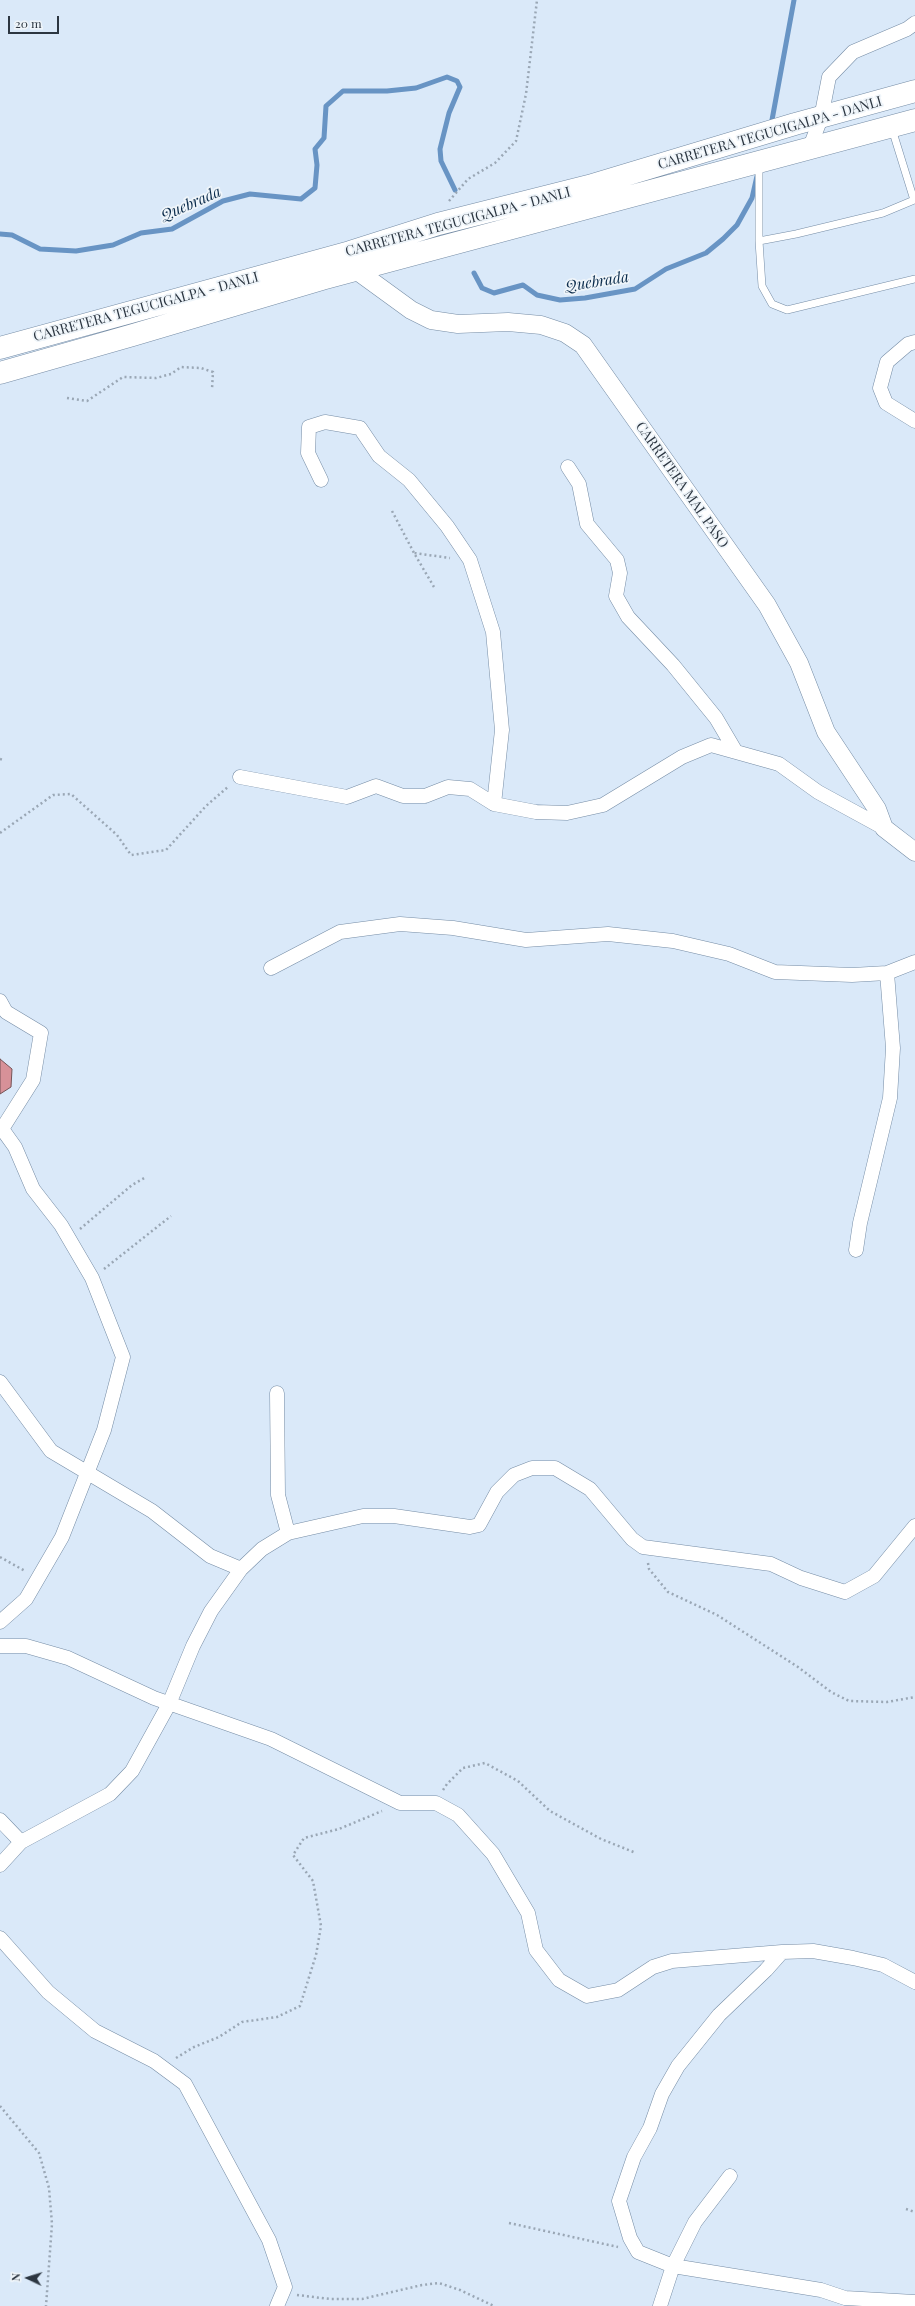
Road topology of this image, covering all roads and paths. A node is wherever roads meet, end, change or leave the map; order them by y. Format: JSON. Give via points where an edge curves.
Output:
{"nodes":[{"id":1,"x":537,"y":0,"type":"edge"},
{"id":2,"x":915,"y":23,"type":"edge"},
{"id":3,"x":915,"y":91,"type":"edge"},
{"id":4,"x":821,"y":118,"type":"junction"},
{"id":5,"x":915,"y":120,"type":"edge"},
{"id":6,"x":892,"y":127,"type":"junction"},
{"id":7,"x":810,"y":147,"type":"junction"},
{"id":8,"x":760,"y":161,"type":"junction"},
{"id":9,"x":915,"y":201,"type":"edge"},
{"id":10,"x":438,"y":224,"type":"junction"},
{"id":11,"x":759,"y":241,"type":"junction"},
{"id":12,"x":353,"y":261,"type":"junction"},
{"id":13,"x":915,"y":279,"type":"edge"},
{"id":14,"x":915,"y":342,"type":"edge"},
{"id":15,"x":0,"y":348,"type":"edge"},
{"id":16,"x":0,"y":373,"type":"edge"},
{"id":17,"x":212,"y":389,"type":"dead end"},
{"id":18,"x":67,"y":398,"type":"dead end"},
{"id":19,"x":915,"y":421,"type":"edge"},
{"id":20,"x":568,"y":467,"type":"dead end"},
{"id":21,"x":321,"y":480,"type":"dead end"},
{"id":22,"x":392,"y":511,"type":"dead end"},
{"id":23,"x":414,"y":553,"type":"junction"},
{"id":24,"x":470,"y":560,"type":"junction"},
{"id":25,"x":434,"y":587,"type":"dead end"},
{"id":26,"x":736,"y":752,"type":"junction"},
{"id":27,"x":240,"y":777,"type":"joint"},
{"id":28,"x":494,"y":804,"type":"junction"},
{"id":29,"x":884,"y":828,"type":"junction"},
{"id":30,"x":0,"y":833,"type":"edge"},
{"id":31,"x":915,"y":852,"type":"edge"},
{"id":32,"x":915,"y":962,"type":"edge"},
{"id":33,"x":271,"y":968,"type":"dead end"},
{"id":34,"x":886,"y":974,"type":"junction"},
{"id":35,"x":0,"y":1001,"type":"edge"},
{"id":36,"x":1,"y":1128,"type":"edge"},
{"id":37,"x":146,"y":1177,"type":"dead end"},
{"id":38,"x":171,"y":1216,"type":"dead end"},
{"id":39,"x":69,"y":1238,"type":"junction"},
{"id":40,"x":856,"y":1250,"type":"dead end"},
{"id":41,"x":92,"y":1278,"type":"junction"},
{"id":42,"x":0,"y":1382,"type":"edge"},
{"id":43,"x":277,"y":1393,"type":"dead end"},
{"id":44,"x":88,"y":1471,"type":"junction"},
{"id":45,"x":915,"y":1526,"type":"edge"},
{"id":46,"x":288,"y":1533,"type":"junction"},
{"id":47,"x":643,"y":1547,"type":"junction"},
{"id":48,"x":0,"y":1557,"type":"edge"},
{"id":49,"x":241,"y":1569,"type":"junction"},
{"id":50,"x":38,"y":1579,"type":"junction"},
{"id":51,"x":0,"y":1622,"type":"edge"},
{"id":52,"x":0,"y":1646,"type":"edge"},
{"id":53,"x":915,"y":1697,"type":"edge"},
{"id":54,"x":169,"y":1704,"type":"junction"},
{"id":55,"x":400,"y":1803,"type":"junction"},
{"id":56,"x":436,"y":1803,"type":"junction"},
{"id":57,"x":0,"y":1820,"type":"edge"},
{"id":58,"x":21,"y":1842,"type":"junction"},
{"id":59,"x":636,"y":1853,"type":"dead end"},
{"id":60,"x":0,"y":1865,"type":"edge"},
{"id":61,"x":0,"y":1938,"type":"edge"},
{"id":62,"x":782,"y":1952,"type":"junction"},
{"id":63,"x":915,"y":1982,"type":"edge"},
{"id":64,"x":162,"y":2067,"type":"junction"},
{"id":65,"x":0,"y":2106,"type":"edge"},
{"id":66,"x":730,"y":2176,"type":"dead end"},
{"id":67,"x":906,"y":2209,"type":"dead end"},
{"id":68,"x":915,"y":2212,"type":"edge"},
{"id":69,"x":508,"y":2223,"type":"dead end"},
{"id":70,"x":638,"y":2252,"type":"junction"},
{"id":71,"x":673,"y":2266,"type":"junction"},
{"id":72,"x":285,"y":2287,"type":"junction"},
{"id":73,"x":915,"y":2302,"type":"edge"},
{"id":74,"x":872,"y":2304,"type":"edge"},
{"id":75,"x":46,"y":2306,"type":"edge"},
{"id":76,"x":276,"y":2306,"type":"edge"},
{"id":77,"x":494,"y":2306,"type":"edge"},
{"id":78,"x":660,"y":2306,"type":"edge"}],
"edges":[{"from":1,"to":10,"type":"path","via":[[526,94],[516,141],[495,163],[468,179],[444,206]]},
{"from":2,"to":4,"type":"street","via":[[907,29],[853,52],[829,77]]},
{"from":3,"to":4,"type":"highway","name":"CARRETERA TEGUCIGALPA - DANLI"},
{"from":4,"to":7,"type":"street"},
{"from":4,"to":10,"type":"highway","name":"CARRETERA TEGUCIGALPA - DANLI","via":[[589,186]]},
{"from":5,"to":6,"type":"highway","name":"CARRETERA TEGUCIGALPA - DANLI"},
{"from":6,"to":7,"type":"highway","name":"CARRETERA TEGUCIGALPA - DANLI"},
{"from":6,"to":9,"type":"lane"},
{"from":7,"to":8,"type":"highway","name":"CARRETERA TEGUCIGALPA - DANLI"},
{"from":8,"to":11,"type":"lane"},
{"from":8,"to":12,"type":"highway","name":"CARRETERA TEGUCIGALPA - DANLI"},
{"from":9,"to":11,"type":"lane","via":[[883,213]]},
{"from":10,"to":12,"type":"highway","name":"CARRETERA TEGUCIGALPA - DANLI"},
{"from":11,"to":13,"type":"lane","via":[[762,286],[772,304],[787,310]]},
{"from":12,"to":15,"type":"highway","name":"CARRETERA TEGUCIGALPA - DANLI"},
{"from":12,"to":16,"type":"highway","name":"CARRETERA TEGUCIGALPA - DANLI"},
{"from":12,"to":29,"type":"street","name":"CARRETERA MAL PASO","via":[[411,310],[431,320],[458,324],[508,322],[540,325],[565,333],[583,345],[767,605],[799,663],[826,732],[877,809]]},
{"from":14,"to":19,"type":"street","via":[[908,344],[887,362],[880,388],[886,403]]},
{"from":17,"to":18,"type":"path","via":[[213,372],[181,367],[171,374],[156,378],[123,377],[87,401]]},
{"from":20,"to":26,"type":"street","via":[[579,484],[587,524],[617,560],[620,573],[616,596],[628,617],[673,665],[716,718]]},
{"from":21,"to":24,"type":"street","via":[[308,453],[309,427],[325,422],[360,428],[380,456],[409,480]]},
{"from":22,"to":23,"type":"path"},
{"from":23,"to":24,"type":"path"},
{"from":23,"to":25,"type":"path"},
{"from":24,"to":28,"type":"street","via":[[494,632],[502,730]]},
{"from":26,"to":28,"type":"street","via":[[711,745],[682,757],[603,805],[567,813],[536,812]]},
{"from":26,"to":29,"type":"street","via":[[779,764],[818,792]]},
{"from":27,"to":28,"type":"street","via":[[347,797],[376,786],[403,796],[425,796],[448,787],[463,788],[470,789]]},
{"from":27,"to":30,"type":"path","via":[[206,806],[166,850],[130,855],[117,835],[71,794],[53,795]]},
{"from":29,"to":31,"type":"street"},
{"from":32,"to":34,"type":"street"},
{"from":33,"to":34,"type":"street","via":[[340,932],[400,924],[453,928],[526,940],[615,935],[673,941],[729,954],[775,972]]},
{"from":34,"to":40,"type":"street","via":[[893,1048],[890,1098]]},
{"from":35,"to":36,"type":"street","via":[[6,1012],[41,1033],[33,1080]]},
{"from":36,"to":39,"type":"street","via":[[15,1148],[33,1189]]},
{"from":37,"to":39,"type":"path","via":[[132,1185]]},
{"from":38,"to":41,"type":"path"},
{"from":39,"to":41,"type":"street"},
{"from":41,"to":44,"type":"street","via":[[123,1357],[104,1430]]},
{"from":42,"to":44,"type":"street","via":[[51,1451]]},
{"from":43,"to":46,"type":"street","via":[[278,1495]]},
{"from":44,"to":49,"type":"street","via":[[152,1511],[210,1556]]},
{"from":44,"to":50,"type":"street","via":[[62,1537]]},
{"from":45,"to":47,"type":"street","via":[[874,1576],[845,1592],[801,1578],[771,1564]]},
{"from":46,"to":47,"type":"street","via":[[363,1516],[394,1516],[470,1527],[479,1525],[497,1492],[514,1475],[532,1468],[555,1468],[590,1489],[632,1539]]},
{"from":46,"to":49,"type":"street","via":[[262,1549]]},
{"from":47,"to":53,"type":"path","via":[[650,1569],[668,1592],[717,1615],[798,1667],[831,1692],[849,1701],[887,1702]]},
{"from":48,"to":50,"type":"path"},
{"from":49,"to":54,"type":"street","via":[[211,1611]]},
{"from":50,"to":51,"type":"street","via":[[26,1599]]},
{"from":52,"to":54,"type":"street","via":[[26,1646],[68,1658]]},
{"from":54,"to":55,"type":"street","via":[[272,1739]]},
{"from":54,"to":58,"type":"street","via":[[132,1771],[110,1794]]},
{"from":55,"to":56,"type":"street"},
{"from":55,"to":64,"type":"path","via":[[339,1829],[304,1838],[293,1855],[313,1882],[321,1926],[316,1955],[300,2006],[277,2017],[242,2022]]},
{"from":56,"to":59,"type":"path","via":[[447,1784],[464,1768],[485,1763],[518,1781],[550,1811],[601,1839]]},
{"from":56,"to":62,"type":"street","via":[[458,1815],[493,1854],[528,1913],[536,1950],[559,1980],[587,1996],[618,1990],[653,1968],[672,1961]]},
{"from":57,"to":58,"type":"street"},
{"from":58,"to":60,"type":"street"},
{"from":61,"to":64,"type":"street","via":[[48,1992],[95,2031]]},
{"from":62,"to":63,"type":"street","via":[[813,1951],[852,1958],[883,1965]]},
{"from":62,"to":70,"type":"street","via":[[718,2015],[678,2066],[662,2094],[650,2128],[634,2157],[619,2201],[630,2238]]},
{"from":64,"to":72,"type":"street","via":[[185,2084],[269,2240]]},
{"from":65,"to":75,"type":"path","via":[[39,2153],[49,2188],[52,2224]]},
{"from":66,"to":71,"type":"street","via":[[694,2222]]},
{"from":67,"to":68,"type":"path"},
{"from":69,"to":70,"type":"path"},
{"from":70,"to":71,"type":"street"},
{"from":71,"to":74,"type":"street","via":[[821,2290]]},
{"from":71,"to":78,"type":"street"},
{"from":72,"to":76,"type":"street"},
{"from":72,"to":77,"type":"path","via":[[299,2296],[362,2299],[439,2283]]},
{"from":73,"to":74,"type":"street"}]}
